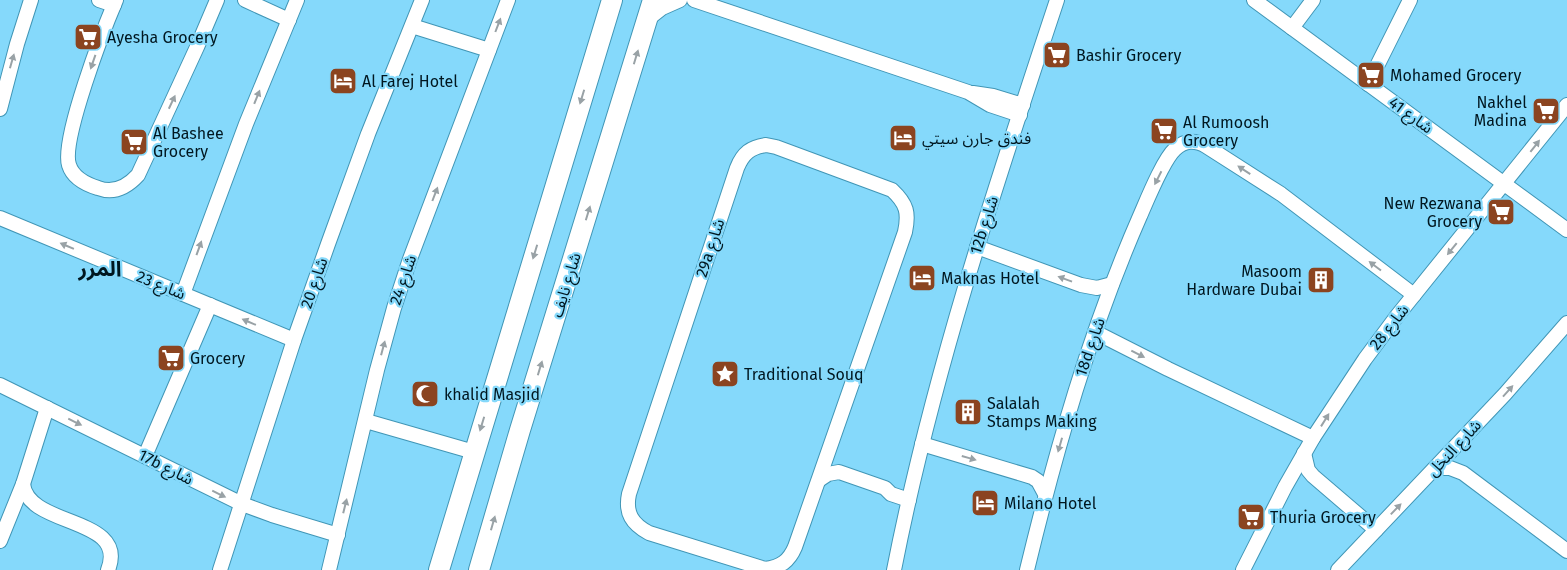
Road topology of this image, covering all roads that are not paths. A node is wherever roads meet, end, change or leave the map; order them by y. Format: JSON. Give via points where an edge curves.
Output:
{"nodes":[{"id":1,"x":32,"y":0,"type":"edge"},
{"id":2,"x":99,"y":0,"type":"edge"},
{"id":3,"x":217,"y":0,"type":"edge"},
{"id":4,"x":245,"y":0,"type":"edge"},
{"id":5,"x":297,"y":0,"type":"edge"},
{"id":6,"x":422,"y":0,"type":"edge"},
{"id":7,"x":508,"y":0,"type":"edge"},
{"id":8,"x":612,"y":0,"type":"edge"},
{"id":9,"x":654,"y":0,"type":"edge"},
{"id":10,"x":680,"y":0,"type":"edge"},
{"id":11,"x":694,"y":0,"type":"edge"},
{"id":12,"x":1058,"y":0,"type":"edge"},
{"id":13,"x":1254,"y":0,"type":"edge"},
{"id":14,"x":1313,"y":0,"type":"edge"},
{"id":15,"x":1410,"y":0,"type":"edge"},
{"id":16,"x":115,"y":2,"type":"edge"},
{"id":17,"x":648,"y":19,"type":"junction"},
{"id":18,"x":289,"y":20,"type":"junction"},
{"id":19,"x":412,"y":26,"type":"junction"},
{"id":20,"x":1292,"y":28,"type":"junction"},
{"id":21,"x":489,"y":50,"type":"junction"},
{"id":22,"x":1368,"y":84,"type":"junction"},
{"id":23,"x":1567,"y":105,"type":"edge"},
{"id":24,"x":0,"y":108,"type":"edge"},
{"id":25,"x":1022,"y":110,"type":"junction"},
{"id":26,"x":1504,"y":184,"type":"junction"},
{"id":27,"x":0,"y":218,"type":"edge"},
{"id":28,"x":1567,"y":230,"type":"edge"},
{"id":29,"x":977,"y":248,"type":"junction"},
{"id":30,"x":1112,"y":284,"type":"junction"},
{"id":31,"x":183,"y":294,"type":"junction"},
{"id":32,"x":1414,"y":295,"type":"junction"},
{"id":33,"x":210,"y":305,"type":"junction"},
{"id":34,"x":1567,"y":323,"type":"edge"},
{"id":35,"x":1095,"y":332,"type":"junction"},
{"id":36,"x":294,"y":340,"type":"junction"},
{"id":37,"x":0,"y":385,"type":"edge"},
{"id":38,"x":47,"y":408,"type":"junction"},
{"id":39,"x":366,"y":421,"type":"junction"},
{"id":40,"x":1314,"y":438,"type":"junction"},
{"id":41,"x":922,"y":444,"type":"junction"},
{"id":42,"x":1456,"y":446,"type":"junction"},
{"id":43,"x":474,"y":452,"type":"junction"},
{"id":44,"x":828,"y":453,"type":"junction"},
{"id":45,"x":1304,"y":454,"type":"junction"},
{"id":46,"x":145,"y":456,"type":"junction"},
{"id":47,"x":1435,"y":468,"type":"junction"},
{"id":48,"x":839,"y":472,"type":"junction"},
{"id":49,"x":1463,"y":473,"type":"junction"},
{"id":50,"x":819,"y":480,"type":"junction"},
{"id":51,"x":1319,"y":482,"type":"junction"},
{"id":52,"x":23,"y":484,"type":"junction"},
{"id":53,"x":1286,"y":487,"type":"junction"},
{"id":54,"x":1046,"y":494,"type":"junction"},
{"id":55,"x":911,"y":495,"type":"junction"},
{"id":56,"x":242,"y":504,"type":"junction"},
{"id":57,"x":35,"y":505,"type":"junction"},
{"id":58,"x":11,"y":515,"type":"junction"},
{"id":59,"x":1376,"y":530,"type":"junction"},
{"id":60,"x":338,"y":535,"type":"junction"},
{"id":61,"x":0,"y":541,"type":"edge"},
{"id":62,"x":1567,"y":551,"type":"edge"},
{"id":63,"x":481,"y":568,"type":"edge"},
{"id":64,"x":108,"y":570,"type":"edge"},
{"id":65,"x":220,"y":570,"type":"edge"},
{"id":66,"x":329,"y":570,"type":"edge"},
{"id":67,"x":439,"y":570,"type":"edge"},
{"id":68,"x":894,"y":570,"type":"edge"},
{"id":69,"x":1027,"y":570,"type":"edge"},
{"id":70,"x":1242,"y":570,"type":"edge"},
{"id":71,"x":1338,"y":570,"type":"edge"}],
"edges":[{"from":24,"to":1,"type":"street","one_way":true},
{"from":2,"to":16,"type":"street"},
{"from":16,"to":3,"type":"street","one_way":true,"via":[[84,87],[67,156],[73,173],[85,183],[104,190],[123,188],[138,175]]},
{"from":4,"to":18,"type":"street"},
{"from":5,"to":18,"type":"street"},
{"from":6,"to":19,"type":"street","name":"شارع 20"},
{"from":21,"to":7,"type":"street","name":"شارع 24","one_way":true},
{"from":8,"to":43,"type":"main road","one_way":true},
{"from":9,"to":17,"type":"main road","name":"شارع نايف"},
{"from":10,"to":17,"type":"street"},
{"from":11,"to":25,"type":"street","via":[[968,92],[984,102]]},
{"from":12,"to":25,"type":"street","name":"12b شارع"},
{"from":13,"to":20,"type":"street","name":"شارع 41"},
{"from":14,"to":20,"type":"street"},
{"from":15,"to":22,"type":"street"},
{"from":63,"to":17,"type":"main road","name":"شارع نايف","one_way":true,"via":[[520,430]]},
{"from":31,"to":18,"type":"street","one_way":true,"via":[[236,150]]},
{"from":19,"to":21,"type":"street"},
{"from":19,"to":36,"type":"street","name":"شارع 20","via":[[346,194]]},
{"from":20,"to":22,"type":"street","name":"شارع 41"},
{"from":39,"to":21,"type":"street","name":"شارع 24","one_way":true,"via":[[383,345],[400,290]]},
{"from":22,"to":26,"type":"street","name":"شارع 41"},
{"from":26,"to":23,"type":"street","name":"شارع 28","one_way":true},
{"from":25,"to":29,"type":"street","name":"12b شارع"},
{"from":26,"to":28,"type":"street","name":"شارع 41"},
{"from":26,"to":32,"type":"street","name":"شارع 28","one_way":true},
{"from":31,"to":27,"type":"street","name":"شارع 23","one_way":true},
{"from":30,"to":29,"type":"street","one_way":true,"via":[[1097,288],[1081,285]]},
{"from":29,"to":41,"type":"street","name":"12b شارع"},
{"from":32,"to":30,"type":"street","name":"18d شارع","one_way":true,"via":[[1281,194],[1198,142],[1180,145],[1168,159],[1141,213]]},
{"from":30,"to":35,"type":"street","name":"18d شارع"},
{"from":31,"to":33,"type":"street","name":"شارع 23"},
{"from":40,"to":32,"type":"street","name":"شارع 28","one_way":true,"via":[[1365,359]]},
{"from":36,"to":33,"type":"street","name":"شارع 23","one_way":true},
{"from":33,"to":46,"type":"street"},
{"from":42,"to":34,"type":"street","name":"شارع النخل","one_way":true},
{"from":35,"to":40,"type":"street","one_way":true},
{"from":35,"to":54,"type":"street","name":"18d شارع","one_way":true},
{"from":36,"to":56,"type":"street","name":"شارع 20"},
{"from":37,"to":38,"type":"street","name":"17b شارع"},
{"from":38,"to":46,"type":"street","name":"17b شارع","one_way":true},
{"from":38,"to":52,"type":"street"},
{"from":39,"to":43,"type":"street"},
{"from":60,"to":39,"type":"street","name":"شارع 24","one_way":true},
{"from":40,"to":45,"type":"street","name":"شارع 28"},
{"from":41,"to":54,"type":"street","one_way":true,"via":[[1032,477]]},
{"from":41,"to":55,"type":"street","name":"12b شارع"},
{"from":42,"to":47,"type":"street","name":"شارع النخل"},
{"from":42,"to":49,"type":"street","via":[[1456,460]]},
{"from":43,"to":67,"type":"main road"},
{"from":44,"to":48,"type":"street"},
{"from":44,"to":50,"type":"street","name":"29a شارع"},
{"from":44,"to":50,"type":"street","name":"29a شارع","via":[[905,232],[906,209],[901,198],[881,185],[776,147],[756,146],[741,158],[737,168],[629,494],[628,513],[633,522],[648,533],[755,567],[775,568],[791,556]]},
{"from":45,"to":51,"type":"street","via":[[1308,470]]},
{"from":45,"to":53,"type":"street","name":"شارع 28"},
{"from":46,"to":56,"type":"street","name":"17b شارع","one_way":true},
{"from":47,"to":49,"type":"street","via":[[1450,468]]},
{"from":59,"to":47,"type":"street","name":"شارع النخل","one_way":true},
{"from":48,"to":50,"type":"street"},
{"from":48,"to":55,"type":"street","via":[[885,488],[891,494]]},
{"from":49,"to":62,"type":"street"},
{"from":51,"to":53,"type":"street","via":[[1302,482]]},
{"from":51,"to":59,"type":"street"},
{"from":52,"to":57,"type":"street","via":[[26,496]]},
{"from":52,"to":58,"type":"street"},
{"from":53,"to":70,"type":"street","name":"شارع 28"},
{"from":54,"to":69,"type":"street","name":"18d شارع"},
{"from":55,"to":68,"type":"street","name":"12b شارع"},
{"from":56,"to":60,"type":"street","name":"17b شارع"},
{"from":56,"to":65,"type":"street","name":"شارع 20"},
{"from":57,"to":58,"type":"street","via":[[22,507]]},
{"from":57,"to":64,"type":"street","via":[[106,541],[112,554]]},
{"from":58,"to":61,"type":"street"},
{"from":59,"to":71,"type":"street","name":"شارع النخل"},
{"from":60,"to":66,"type":"street","name":"شارع 24"}]}
